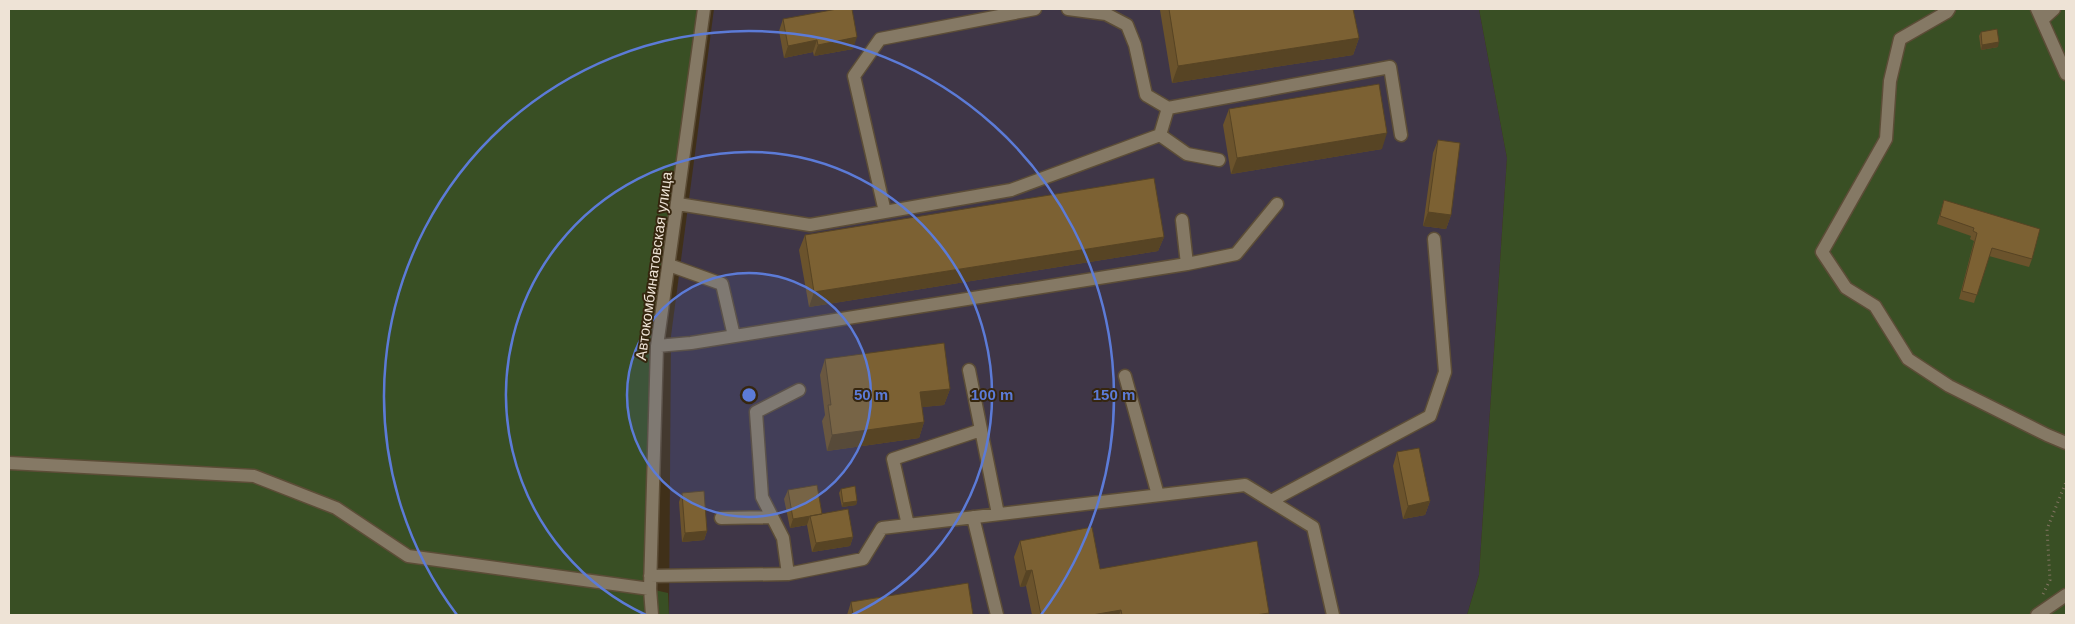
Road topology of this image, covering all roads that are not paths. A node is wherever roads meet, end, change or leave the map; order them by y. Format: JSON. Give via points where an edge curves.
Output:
{"nodes":[{"id":1,"x":704,"y":9,"type":"edge"},
{"id":2,"x":1035,"y":9,"type":"edge"},
{"id":3,"x":1068,"y":9,"type":"edge"},
{"id":4,"x":1949,"y":9,"type":"edge"},
{"id":5,"x":2054,"y":9,"type":"edge"},
{"id":6,"x":2039,"y":14,"type":"edge"},
{"id":7,"x":2066,"y":74,"type":"edge"},
{"id":8,"x":1168,"y":108,"type":"junction"},
{"id":9,"x":1401,"y":134,"type":"dead end"},
{"id":10,"x":1160,"y":135,"type":"junction"},
{"id":11,"x":1219,"y":160,"type":"dead end"},
{"id":12,"x":678,"y":204,"type":"junction"},
{"id":13,"x":1277,"y":204,"type":"dead end"},
{"id":14,"x":884,"y":212,"type":"junction"},
{"id":15,"x":1182,"y":220,"type":"dead end"},
{"id":16,"x":1434,"y":239,"type":"dead end"},
{"id":17,"x":1187,"y":264,"type":"junction"},
{"id":18,"x":669,"y":265,"type":"junction"},
{"id":19,"x":734,"y":336,"type":"junction"},
{"id":20,"x":657,"y":346,"type":"junction"},
{"id":21,"x":969,"y":370,"type":"dead end"},
{"id":22,"x":1125,"y":376,"type":"dead end"},
{"id":23,"x":799,"y":390,"type":"dead end"},
{"id":24,"x":981,"y":430,"type":"junction"},
{"id":25,"x":2066,"y":443,"type":"edge"},
{"id":26,"x":9,"y":463,"type":"edge"},
{"id":27,"x":1158,"y":495,"type":"junction"},
{"id":28,"x":1271,"y":500,"type":"junction"},
{"id":29,"x":998,"y":514,"type":"junction"},
{"id":30,"x":772,"y":517,"type":"junction"},
{"id":31,"x":973,"y":517,"type":"junction"},
{"id":32,"x":720,"y":518,"type":"dead end"},
{"id":33,"x":908,"y":525,"type":"junction"},
{"id":34,"x":788,"y":574,"type":"junction"},
{"id":35,"x":650,"y":583,"type":"junction"},
{"id":36,"x":2066,"y":594,"type":"edge"},
{"id":37,"x":652,"y":615,"type":"edge"},
{"id":38,"x":997,"y":615,"type":"edge"},
{"id":39,"x":1333,"y":615,"type":"edge"},
{"id":40,"x":2038,"y":615,"type":"edge"}],
"edges":[{"from":1,"to":12,"type":"street","name":"Автокомбинатовская улица"},
{"from":2,"to":14,"type":"street","via":[[880,39],[854,76]]},
{"from":3,"to":8,"type":"street","via":[[1106,14],[1127,25],[1136,45],[1146,95]]},
{"from":4,"to":25,"type":"street","via":[[1900,39],[1890,81],[1886,139],[1822,252],[1846,288],[1875,306],[1908,359],[1949,386]]},
{"from":5,"to":6,"type":"street"},
{"from":6,"to":7,"type":"street"},
{"from":8,"to":9,"type":"street","via":[[1390,67]]},
{"from":8,"to":10,"type":"street"},
{"from":10,"to":11,"type":"street","via":[[1188,154]]},
{"from":10,"to":14,"type":"street","via":[[1011,190]]},
{"from":12,"to":14,"type":"street","via":[[810,225]]},
{"from":12,"to":18,"type":"street","name":"Автокомбинатовская улица"},
{"from":13,"to":17,"type":"street","via":[[1236,254]]},
{"from":15,"to":17,"type":"street"},
{"from":16,"to":28,"type":"street","via":[[1444,372],[1430,416]]},
{"from":17,"to":19,"type":"street"},
{"from":18,"to":19,"type":"street","via":[[722,284]]},
{"from":18,"to":20,"type":"street","name":"Автокомбинатовская улица"},
{"from":19,"to":20,"type":"street"},
{"from":20,"to":35,"type":"street","name":"Автокомбинатовская улица"},
{"from":21,"to":24,"type":"street"},
{"from":22,"to":27,"type":"street"},
{"from":23,"to":30,"type":"street","via":[[756,412],[762,498]]},
{"from":24,"to":29,"type":"street"},
{"from":24,"to":33,"type":"street","via":[[892,459]]},
{"from":26,"to":35,"type":"street","via":[[254,476],[336,508],[408,556]]},
{"from":27,"to":28,"type":"street","via":[[1246,484]]},
{"from":27,"to":29,"type":"street"},
{"from":28,"to":39,"type":"street","via":[[1313,527]]},
{"from":29,"to":31,"type":"street"},
{"from":30,"to":32,"type":"street"},
{"from":30,"to":34,"type":"street","via":[[783,538]]},
{"from":31,"to":33,"type":"street"},
{"from":31,"to":38,"type":"street"},
{"from":33,"to":34,"type":"street","via":[[882,528],[863,559]]},
{"from":34,"to":35,"type":"street"},
{"from":35,"to":37,"type":"street","name":"Автокомбинатовская улица"},
{"from":36,"to":40,"type":"street"}]}
